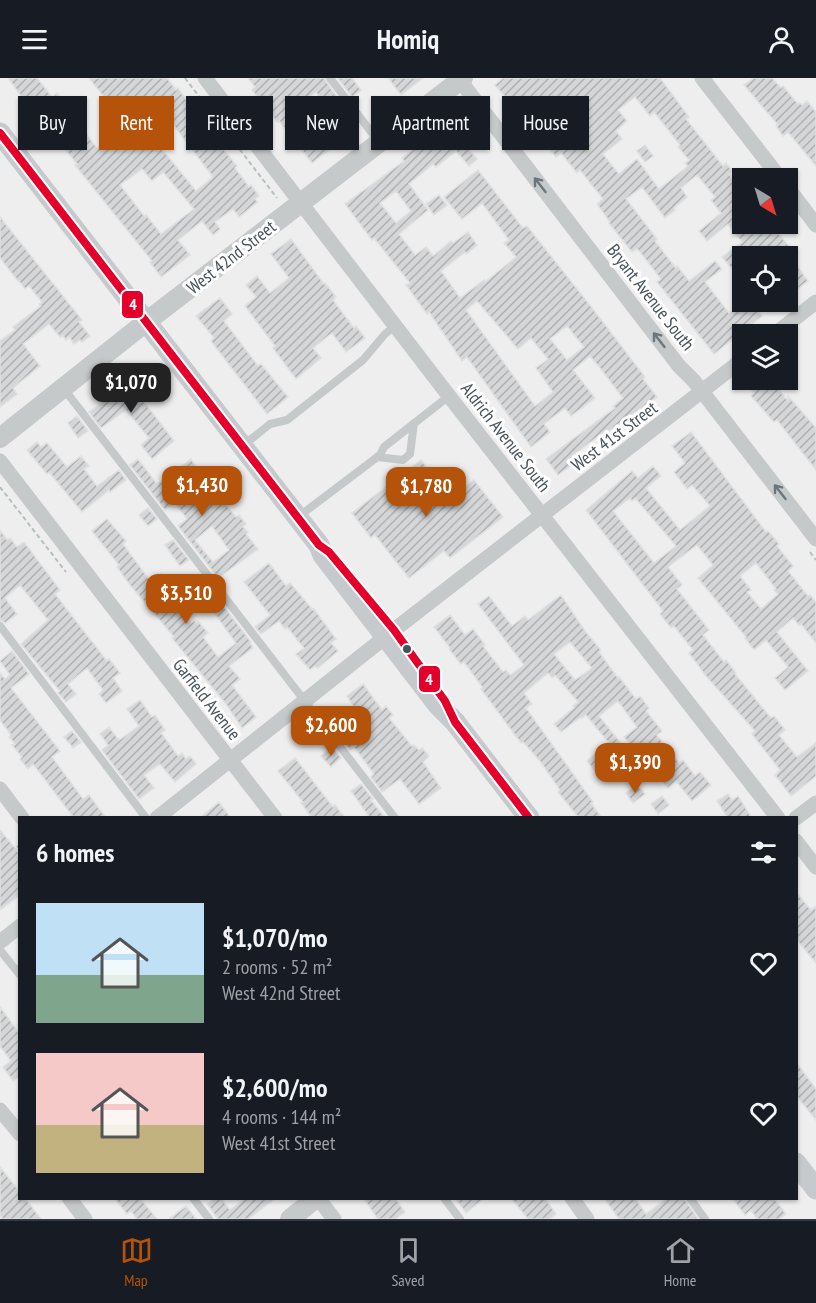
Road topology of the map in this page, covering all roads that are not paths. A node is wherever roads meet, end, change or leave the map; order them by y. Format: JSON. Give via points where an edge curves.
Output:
{"nodes":[{"id":1,"x":205,"y":78,"type":"edge"},
{"id":2,"x":330,"y":78,"type":"edge"},
{"id":3,"x":702,"y":78,"type":"edge"},
{"id":4,"x":460,"y":79,"type":"edge"},
{"id":5,"x":438,"y":96,"type":"edge"},
{"id":6,"x":371,"y":132,"type":"edge"},
{"id":7,"x":0,"y":133,"type":"edge"},
{"id":8,"x":371,"y":148,"type":"edge"},
{"id":9,"x":772,"y":168,"type":"edge"},
{"id":10,"x":798,"y":201,"type":"edge"},
{"id":11,"x":301,"y":202,"type":"junction"},
{"id":12,"x":816,"y":225,"type":"edge"},
{"id":13,"x":816,"y":302,"type":"edge"},
{"id":14,"x":146,"y":322,"type":"junction"},
{"id":15,"x":788,"y":324,"type":"edge"},
{"id":16,"x":395,"y":326,"type":"junction"},
{"id":17,"x":732,"y":368,"type":"edge"},
{"id":18,"x":63,"y":388,"type":"junction"},
{"id":19,"x":702,"y":392,"type":"junction"},
{"id":20,"x":449,"y":396,"type":"junction"},
{"id":21,"x":414,"y":423,"type":"junction"},
{"id":22,"x":0,"y":438,"type":"edge"},
{"id":23,"x":242,"y":447,"type":"junction"},
{"id":24,"x":377,"y":457,"type":"junction"},
{"id":25,"x":0,"y":461,"type":"edge"},
{"id":26,"x":542,"y":515,"type":"junction"},
{"id":27,"x":297,"y":518,"type":"junction"},
{"id":28,"x":816,"y":539,"type":"edge"},
{"id":29,"x":0,"y":626,"type":"edge"},
{"id":30,"x":389,"y":634,"type":"junction"},
{"id":31,"x":304,"y":701,"type":"junction"},
{"id":32,"x":230,"y":760,"type":"junction"},
{"id":33,"x":0,"y":789,"type":"edge"},
{"id":34,"x":816,"y":803,"type":"edge"},
{"id":35,"x":20,"y":816,"type":"edge"},
{"id":36,"x":144,"y":816,"type":"edge"},
{"id":37,"x":160,"y":816,"type":"edge"},
{"id":38,"x":273,"y":816,"type":"edge"},
{"id":39,"x":393,"y":816,"type":"edge"},
{"id":40,"x":527,"y":816,"type":"edge"},
{"id":41,"x":776,"y":816,"type":"edge"},
{"id":42,"x":798,"y":816,"type":"edge"},
{"id":43,"x":798,"y":844,"type":"edge"},
{"id":44,"x":816,"y":867,"type":"edge"},
{"id":45,"x":18,"y":928,"type":"edge"},
{"id":46,"x":0,"y":942,"type":"edge"},
{"id":47,"x":0,"y":950,"type":"edge"},
{"id":48,"x":18,"y":972,"type":"edge"},
{"id":49,"x":0,"y":1110,"type":"edge"},
{"id":50,"x":18,"y":1132,"type":"edge"},
{"id":51,"x":798,"y":1166,"type":"edge"},
{"id":52,"x":816,"y":1189,"type":"edge"},
{"id":53,"x":71,"y":1200,"type":"edge"},
{"id":54,"x":195,"y":1200,"type":"edge"},
{"id":55,"x":314,"y":1200,"type":"edge"},
{"id":56,"x":319,"y":1200,"type":"edge"},
{"id":57,"x":446,"y":1200,"type":"edge"},
{"id":58,"x":573,"y":1200,"type":"edge"},
{"id":59,"x":691,"y":1200,"type":"edge"},
{"id":60,"x":85,"y":1219,"type":"edge"},
{"id":61,"x":209,"y":1219,"type":"edge"},
{"id":62,"x":290,"y":1219,"type":"edge"},
{"id":63,"x":334,"y":1219,"type":"edge"},
{"id":64,"x":460,"y":1219,"type":"edge"},
{"id":65,"x":587,"y":1219,"type":"edge"},
{"id":66,"x":705,"y":1219,"type":"edge"}],
"edges":[{"from":1,"to":11,"type":"street","name":"Aldrich Avenue South"},
{"from":2,"to":6,"type":"lane"},
{"from":3,"to":9,"type":"street"},
{"from":4,"to":5,"type":"street","name":"West 42nd Street"},
{"from":19,"to":4,"type":"street","name":"Bryant Avenue South","one_way":true},
{"from":7,"to":14,"type":"main road"},
{"from":8,"to":11,"type":"street","name":"West 42nd Street"},
{"from":10,"to":12,"type":"street"},
{"from":11,"to":14,"type":"street","name":"West 42nd Street"},
{"from":11,"to":16,"type":"street","name":"Aldrich Avenue South"},
{"from":13,"to":15,"type":"street"},
{"from":14,"to":18,"type":"street","name":"West 42nd Street"},
{"from":14,"to":23,"type":"main road"},
{"from":16,"to":20,"type":"street","name":"Aldrich Avenue South"},
{"from":16,"to":23,"type":"lane","via":[[363,360],[286,420],[270,424]]},
{"from":17,"to":19,"type":"street","name":"West 41st Street"},
{"from":18,"to":22,"type":"street","name":"West 42nd Street"},
{"from":18,"to":31,"type":"lane"},
{"from":19,"to":26,"type":"street","name":"West 41st Street"},
{"from":28,"to":19,"type":"street","name":"Bryant Avenue South","one_way":true},
{"from":20,"to":21,"type":"lane"},
{"from":20,"to":26,"type":"street","name":"Aldrich Avenue South"},
{"from":21,"to":24,"type":"lane"},
{"from":21,"to":24,"type":"lane","via":[[410,454],[402,460]]},
{"from":23,"to":27,"type":"main road"},
{"from":24,"to":27,"type":"lane"},
{"from":25,"to":32,"type":"street","name":"Garfield Avenue"},
{"from":26,"to":30,"type":"street","name":"West 41st Street"},
{"from":26,"to":41,"type":"street","name":"Aldrich Avenue South"},
{"from":27,"to":30,"type":"main road"},
{"from":29,"to":36,"type":"lane"},
{"from":30,"to":31,"type":"street","name":"West 41st Street"},
{"from":30,"to":40,"type":"main road","via":[[438,705]]},
{"from":31,"to":32,"type":"street","name":"West 41st Street"},
{"from":31,"to":39,"type":"lane"},
{"from":32,"to":37,"type":"street","name":"West 41st Street"},
{"from":32,"to":38,"type":"street","name":"Garfield Avenue"},
{"from":33,"to":35,"type":"street"},
{"from":34,"to":42,"type":"street"},
{"from":43,"to":44,"type":"street"},
{"from":45,"to":46,"type":"street"},
{"from":47,"to":48,"type":"lane"},
{"from":49,"to":50,"type":"street"},
{"from":51,"to":52,"type":"main road"},
{"from":53,"to":60,"type":"street"},
{"from":54,"to":61,"type":"lane"},
{"from":55,"to":62,"type":"street"},
{"from":56,"to":63,"type":"street"},
{"from":57,"to":64,"type":"lane"},
{"from":58,"to":65,"type":"street"},
{"from":59,"to":66,"type":"lane"}]}
